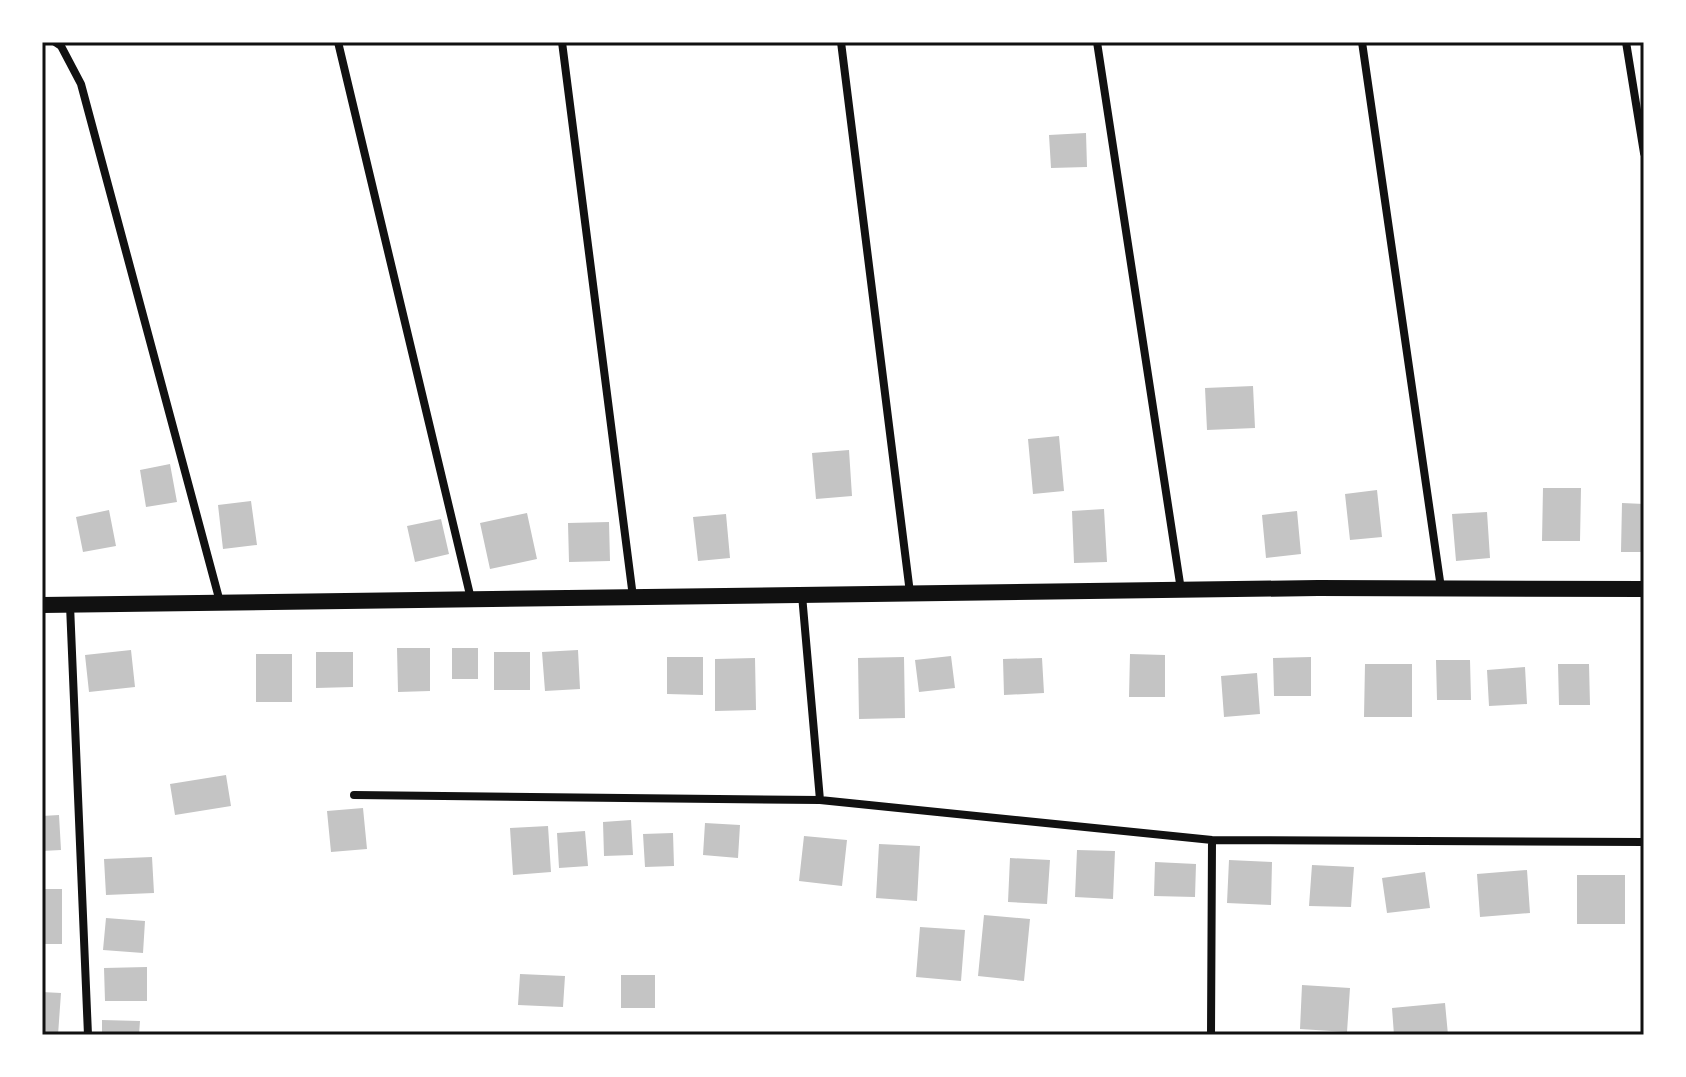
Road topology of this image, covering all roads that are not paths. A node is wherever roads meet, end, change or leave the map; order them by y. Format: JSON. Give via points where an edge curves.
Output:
{"nodes":[{"id":1,"x":55,"y":42,"type":"edge"},
{"id":2,"x":338,"y":42,"type":"edge"},
{"id":3,"x":562,"y":42,"type":"edge"},
{"id":4,"x":841,"y":42,"type":"edge"},
{"id":5,"x":1097,"y":42,"type":"edge"},
{"id":6,"x":1362,"y":42,"type":"edge"},
{"id":7,"x":1626,"y":42,"type":"edge"},
{"id":8,"x":1644,"y":153,"type":"edge"},
{"id":9,"x":1441,"y":588,"type":"junction"},
{"id":10,"x":1644,"y":589,"type":"edge"},
{"id":11,"x":1181,"y":590,"type":"junction"},
{"id":12,"x":910,"y":594,"type":"junction"},
{"id":13,"x":802,"y":595,"type":"junction"},
{"id":14,"x":633,"y":597,"type":"junction"},
{"id":15,"x":471,"y":599,"type":"junction"},
{"id":16,"x":220,"y":602,"type":"junction"},
{"id":17,"x":70,"y":604,"type":"junction"},
{"id":18,"x":42,"y":605,"type":"edge"},
{"id":19,"x":354,"y":795,"type":"dead end"},
{"id":20,"x":820,"y":800,"type":"junction"},
{"id":21,"x":1212,"y":840,"type":"junction"},
{"id":22,"x":1644,"y":842,"type":"edge"},
{"id":23,"x":88,"y":1035,"type":"edge"},
{"id":24,"x":1211,"y":1035,"type":"edge"}],
"edges":[{"from":1,"to":16,"type":"street","via":[[81,84]]},
{"from":2,"to":15,"type":"street"},
{"from":3,"to":14,"type":"street"},
{"from":4,"to":12,"type":"street"},
{"from":5,"to":11,"type":"street"},
{"from":6,"to":9,"type":"street"},
{"from":7,"to":8,"type":"street"},
{"from":9,"to":10,"type":"main road"},
{"from":9,"to":11,"type":"main road"},
{"from":11,"to":12,"type":"main road"},
{"from":12,"to":13,"type":"main road"},
{"from":13,"to":14,"type":"main road"},
{"from":13,"to":20,"type":"street"},
{"from":14,"to":15,"type":"main road"},
{"from":15,"to":16,"type":"main road"},
{"from":16,"to":17,"type":"main road"},
{"from":17,"to":18,"type":"main road"},
{"from":17,"to":23,"type":"street"},
{"from":19,"to":20,"type":"street"},
{"from":20,"to":21,"type":"street"},
{"from":21,"to":22,"type":"street"},
{"from":21,"to":24,"type":"street"}]}
